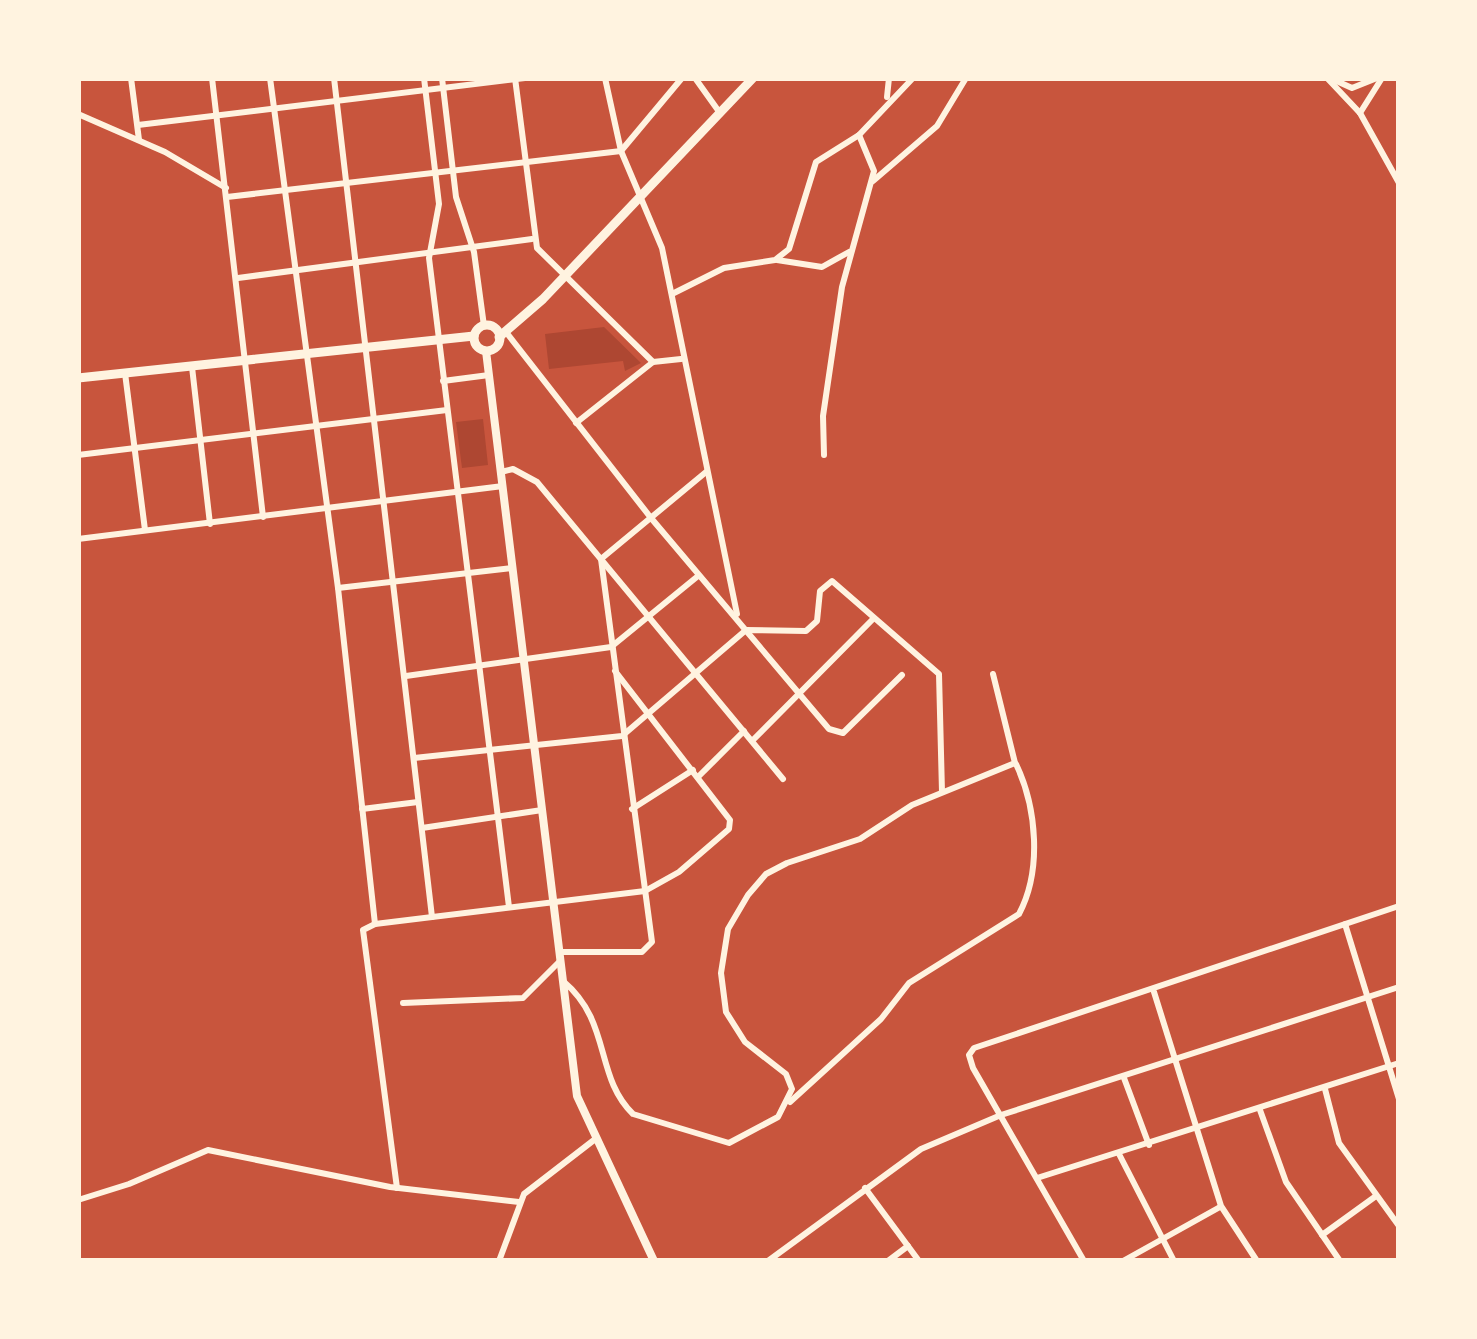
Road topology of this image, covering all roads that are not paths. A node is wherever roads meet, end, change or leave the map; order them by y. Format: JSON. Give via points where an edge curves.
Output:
{"nodes":[{"id":1,"x":131,"y":78,"type":"edge"},
{"id":2,"x":212,"y":78,"type":"edge"},
{"id":3,"x":270,"y":78,"type":"edge"},
{"id":4,"x":334,"y":78,"type":"edge"},
{"id":5,"x":424,"y":78,"type":"edge"},
{"id":6,"x":442,"y":78,"type":"edge"},
{"id":7,"x":525,"y":78,"type":"edge"},
{"id":8,"x":605,"y":78,"type":"edge"},
{"id":9,"x":682,"y":78,"type":"edge"},
{"id":10,"x":695,"y":78,"type":"edge"},
{"id":11,"x":752,"y":78,"type":"edge"},
{"id":12,"x":889,"y":78,"type":"edge"},
{"id":13,"x":913,"y":78,"type":"edge"},
{"id":14,"x":966,"y":78,"type":"edge"},
{"id":15,"x":1329,"y":78,"type":"edge"},
{"id":16,"x":1380,"y":78,"type":"edge"},
{"id":17,"x":515,"y":79,"type":"edge"},
{"id":18,"x":443,"y":88,"type":"junction"},
{"id":19,"x":426,"y":91,"type":"junction"},
{"id":20,"x":887,"y":101,"type":"junction"},
{"id":21,"x":337,"y":102,"type":"junction"},
{"id":22,"x":274,"y":108,"type":"junction"},
{"id":23,"x":720,"y":112,"type":"junction"},
{"id":24,"x":1360,"y":113,"type":"junction"},
{"id":25,"x":78,"y":114,"type":"edge"},
{"id":26,"x":216,"y":115,"type":"junction"},
{"id":27,"x":137,"y":124,"type":"junction"},
{"id":28,"x":859,"y":135,"type":"junction"},
{"id":29,"x":140,"y":142,"type":"junction"},
{"id":30,"x":621,"y":151,"type":"junction"},
{"id":31,"x":524,"y":161,"type":"junction"},
{"id":32,"x":453,"y":170,"type":"junction"},
{"id":33,"x":435,"y":172,"type":"junction"},
{"id":34,"x":346,"y":183,"type":"junction"},
{"id":35,"x":871,"y":183,"type":"junction"},
{"id":36,"x":1399,"y":183,"type":"edge"},
{"id":37,"x":284,"y":190,"type":"junction"},
{"id":38,"x":226,"y":193,"type":"junction"},
{"id":39,"x":643,"y":195,"type":"junction"},
{"id":40,"x":533,"y":238,"type":"junction"},
{"id":41,"x":473,"y":247,"type":"junction"},
{"id":42,"x":852,"y":250,"type":"junction"},
{"id":43,"x":430,"y":253,"type":"junction"},
{"id":44,"x":776,"y":260,"type":"junction"},
{"id":45,"x":355,"y":263,"type":"junction"},
{"id":46,"x":294,"y":271,"type":"junction"},
{"id":47,"x":238,"y":278,"type":"junction"},
{"id":48,"x":563,"y":278,"type":"junction"},
{"id":49,"x":672,"y":294,"type":"junction"},
{"id":50,"x":484,"y":326,"type":"junction"},
{"id":51,"x":502,"y":334,"type":"junction"},
{"id":52,"x":474,"y":336,"type":"junction"},
{"id":53,"x":439,"y":340,"type":"junction"},
{"id":54,"x":366,"y":350,"type":"junction"},
{"id":55,"x":486,"y":351,"type":"junction"},
{"id":56,"x":305,"y":357,"type":"junction"},
{"id":57,"x":681,"y":359,"type":"junction"},
{"id":58,"x":246,"y":362,"type":"junction"},
{"id":59,"x":652,"y":362,"type":"junction"},
{"id":60,"x":192,"y":367,"type":"junction"},
{"id":61,"x":125,"y":373,"type":"junction"},
{"id":62,"x":489,"y":375,"type":"junction"},
{"id":63,"x":78,"y":378,"type":"edge"},
{"id":64,"x":443,"y":381,"type":"junction"},
{"id":65,"x":447,"y":410,"type":"junction"},
{"id":66,"x":374,"y":419,"type":"junction"},
{"id":67,"x":576,"y":423,"type":"junction"},
{"id":68,"x":313,"y":426,"type":"junction"},
{"id":69,"x":256,"y":432,"type":"junction"},
{"id":70,"x":201,"y":438,"type":"junction"},
{"id":71,"x":135,"y":448,"type":"junction"},
{"id":72,"x":78,"y":455,"type":"edge"},
{"id":73,"x":824,"y":455,"type":"dead end"},
{"id":74,"x":501,"y":472,"type":"junction"},
{"id":75,"x":706,"y":472,"type":"junction"},
{"id":76,"x":502,"y":486,"type":"junction"},
{"id":77,"x":457,"y":493,"type":"junction"},
{"id":78,"x":383,"y":502,"type":"junction"},
{"id":79,"x":326,"y":510,"type":"junction"},
{"id":80,"x":263,"y":518,"type":"junction"},
{"id":81,"x":651,"y":518,"type":"junction"},
{"id":82,"x":210,"y":524,"type":"junction"},
{"id":83,"x":145,"y":531,"type":"junction"},
{"id":84,"x":78,"y":539,"type":"edge"},
{"id":85,"x":601,"y":559,"type":"junction"},
{"id":86,"x":512,"y":568,"type":"junction"},
{"id":87,"x":468,"y":574,"type":"junction"},
{"id":88,"x":700,"y":575,"type":"junction"},
{"id":89,"x":394,"y":581,"type":"junction"},
{"id":90,"x":338,"y":587,"type":"junction"},
{"id":91,"x":650,"y":616,"type":"junction"},
{"id":92,"x":873,"y":619,"type":"junction"},
{"id":93,"x":738,"y":620,"type":"junction"},
{"id":94,"x":746,"y":630,"type":"junction"},
{"id":95,"x":611,"y":647,"type":"junction"},
{"id":96,"x":524,"y":659,"type":"junction"},
{"id":97,"x":480,"y":665,"type":"junction"},
{"id":98,"x":615,"y":670,"type":"junction"},
{"id":99,"x":696,"y":672,"type":"junction"},
{"id":100,"x":993,"y":674,"type":"dead end"},
{"id":101,"x":902,"y":675,"type":"dead end"},
{"id":102,"x":406,"y":676,"type":"junction"},
{"id":103,"x":801,"y":695,"type":"junction"},
{"id":104,"x":646,"y":713,"type":"junction"},
{"id":105,"x":744,"y":731,"type":"junction"},
{"id":106,"x":622,"y":736,"type":"junction"},
{"id":107,"x":752,"y":741,"type":"junction"},
{"id":108,"x":534,"y":745,"type":"junction"},
{"id":109,"x":490,"y":750,"type":"junction"},
{"id":110,"x":414,"y":758,"type":"junction"},
{"id":111,"x":1015,"y":764,"type":"junction"},
{"id":112,"x":695,"y":773,"type":"junction"},
{"id":113,"x":783,"y":779,"type":"dead end"},
{"id":114,"x":942,"y":792,"type":"junction"},
{"id":115,"x":418,"y":802,"type":"junction"},
{"id":116,"x":632,"y":808,"type":"junction"},
{"id":117,"x":362,"y":809,"type":"junction"},
{"id":118,"x":542,"y":810,"type":"junction"},
{"id":119,"x":499,"y":818,"type":"junction"},
{"id":120,"x":422,"y":828,"type":"junction"},
{"id":121,"x":645,"y":891,"type":"junction"},
{"id":122,"x":553,"y":902,"type":"junction"},
{"id":123,"x":1399,"y":906,"type":"edge"},
{"id":124,"x":509,"y":907,"type":"junction"},
{"id":125,"x":432,"y":917,"type":"junction"},
{"id":126,"x":375,"y":924,"type":"junction"},
{"id":127,"x":1345,"y":924,"type":"junction"},
{"id":128,"x":560,"y":956,"type":"junction"},
{"id":129,"x":563,"y":981,"type":"junction"},
{"id":130,"x":1399,"y":987,"type":"edge"},
{"id":131,"x":1154,"y":992,"type":"junction"},
{"id":132,"x":1366,"y":998,"type":"junction"},
{"id":133,"x":403,"y":1004,"type":"dead end"},
{"id":134,"x":1175,"y":1063,"type":"junction"},
{"id":135,"x":1399,"y":1063,"type":"edge"},
{"id":136,"x":1388,"y":1066,"type":"junction"},
{"id":137,"x":1124,"y":1078,"type":"junction"},
{"id":138,"x":1325,"y":1088,"type":"junction"},
{"id":139,"x":1399,"y":1099,"type":"edge"},
{"id":140,"x":788,"y":1105,"type":"junction"},
{"id":141,"x":1260,"y":1110,"type":"junction"},
{"id":142,"x":1001,"y":1115,"type":"junction"},
{"id":143,"x":1196,"y":1131,"type":"junction"},
{"id":144,"x":594,"y":1140,"type":"junction"},
{"id":145,"x":1149,"y":1145,"type":"junction"},
{"id":146,"x":1119,"y":1154,"type":"junction"},
{"id":147,"x":1037,"y":1178,"type":"junction"},
{"id":148,"x":397,"y":1188,"type":"junction"},
{"id":149,"x":865,"y":1188,"type":"junction"},
{"id":150,"x":1376,"y":1196,"type":"junction"},
{"id":151,"x":78,"y":1199,"type":"edge"},
{"id":152,"x":519,"y":1202,"type":"junction"},
{"id":153,"x":1221,"y":1206,"type":"junction"},
{"id":154,"x":1399,"y":1226,"type":"edge"},
{"id":155,"x":1322,"y":1235,"type":"junction"},
{"id":156,"x":1160,"y":1239,"type":"junction"},
{"id":157,"x":908,"y":1246,"type":"junction"},
{"id":158,"x":499,"y":1261,"type":"edge"},
{"id":159,"x":654,"y":1261,"type":"edge"},
{"id":160,"x":670,"y":1261,"type":"edge"},
{"id":161,"x":682,"y":1261,"type":"edge"},
{"id":162,"x":768,"y":1261,"type":"edge"},
{"id":163,"x":888,"y":1261,"type":"edge"},
{"id":164,"x":919,"y":1261,"type":"edge"},
{"id":165,"x":1084,"y":1261,"type":"edge"},
{"id":166,"x":1124,"y":1261,"type":"edge"},
{"id":167,"x":1174,"y":1261,"type":"edge"},
{"id":168,"x":1257,"y":1261,"type":"edge"},
{"id":169,"x":1340,"y":1261,"type":"edge"}],
"edges":[{"from":1,"to":27,"type":"street"},
{"from":2,"to":26,"type":"street"},
{"from":3,"to":22,"type":"street"},
{"from":4,"to":21,"type":"street"},
{"from":5,"to":19,"type":"street"},
{"from":6,"to":18,"type":"street"},
{"from":7,"to":17,"type":"street"},
{"from":8,"to":30,"type":"street"},
{"from":9,"to":30,"type":"street"},
{"from":10,"to":23,"type":"street"},
{"from":11,"to":23,"type":"highway"},
{"from":12,"to":20,"type":"street"},
{"from":13,"to":20,"type":"street"},
{"from":14,"to":35,"type":"street","via":[[937,126]]},
{"from":15,"to":16,"type":"street","via":[[1352,88]]},
{"from":15,"to":24,"type":"street"},
{"from":16,"to":24,"type":"street"},
{"from":17,"to":18,"type":"street"},
{"from":17,"to":31,"type":"street"},
{"from":18,"to":19,"type":"street"},
{"from":18,"to":32,"type":"street"},
{"from":19,"to":21,"type":"street"},
{"from":19,"to":33,"type":"street"},
{"from":20,"to":28,"type":"street"},
{"from":21,"to":22,"type":"street"},
{"from":21,"to":34,"type":"street"},
{"from":22,"to":26,"type":"street"},
{"from":22,"to":37,"type":"street"},
{"from":23,"to":39,"type":"highway"},
{"from":24,"to":36,"type":"street"},
{"from":25,"to":29,"type":"street"},
{"from":26,"to":27,"type":"street"},
{"from":26,"to":38,"type":"street"},
{"from":27,"to":29,"type":"street"},
{"from":28,"to":35,"type":"street","via":[[873,160]]},
{"from":28,"to":44,"type":"street","via":[[816,162],[789,249]]},
{"from":29,"to":38,"type":"street"},
{"from":30,"to":31,"type":"street"},
{"from":30,"to":39,"type":"street"},
{"from":31,"to":32,"type":"street"},
{"from":31,"to":40,"type":"street"},
{"from":32,"to":33,"type":"street"},
{"from":32,"to":41,"type":"street"},
{"from":33,"to":34,"type":"street"},
{"from":33,"to":43,"type":"street"},
{"from":34,"to":37,"type":"street"},
{"from":34,"to":45,"type":"street"},
{"from":35,"to":42,"type":"street"},
{"from":37,"to":38,"type":"street"},
{"from":37,"to":46,"type":"street"},
{"from":38,"to":47,"type":"street"},
{"from":39,"to":48,"type":"highway"},
{"from":39,"to":49,"type":"street"},
{"from":40,"to":41,"type":"street"},
{"from":40,"to":48,"type":"street"},
{"from":41,"to":43,"type":"street"},
{"from":41,"to":50,"type":"street"},
{"from":42,"to":44,"type":"street","via":[[822,267]]},
{"from":42,"to":73,"type":"street","via":[[823,416]]},
{"from":43,"to":45,"type":"street"},
{"from":43,"to":53,"type":"street"},
{"from":44,"to":49,"type":"street","via":[[724,268]]},
{"from":45,"to":46,"type":"street"},
{"from":45,"to":54,"type":"street"},
{"from":46,"to":47,"type":"street"},
{"from":46,"to":56,"type":"street"},
{"from":47,"to":58,"type":"street"},
{"from":48,"to":51,"type":"highway"},
{"from":48,"to":59,"type":"street"},
{"from":49,"to":57,"type":"street"},
{"from":50,"to":51,"type":"highway"},
{"from":50,"to":52,"type":"highway"},
{"from":51,"to":55,"type":"highway"},
{"from":51,"to":67,"type":"street"},
{"from":52,"to":53,"type":"highway"},
{"from":52,"to":55,"type":"highway"},
{"from":53,"to":54,"type":"highway"},
{"from":53,"to":64,"type":"street"},
{"from":54,"to":56,"type":"highway"},
{"from":54,"to":66,"type":"street"},
{"from":55,"to":62,"type":"main road"},
{"from":56,"to":58,"type":"highway"},
{"from":56,"to":68,"type":"street"},
{"from":57,"to":59,"type":"street"},
{"from":57,"to":75,"type":"street"},
{"from":58,"to":60,"type":"highway"},
{"from":58,"to":69,"type":"street"},
{"from":59,"to":67,"type":"street"},
{"from":60,"to":61,"type":"highway"},
{"from":60,"to":70,"type":"street"},
{"from":61,"to":63,"type":"highway"},
{"from":61,"to":71,"type":"street"},
{"from":62,"to":64,"type":"street"},
{"from":62,"to":74,"type":"main road"},
{"from":64,"to":65,"type":"street"},
{"from":65,"to":66,"type":"street"},
{"from":65,"to":77,"type":"street"},
{"from":66,"to":68,"type":"street"},
{"from":66,"to":78,"type":"street"},
{"from":67,"to":81,"type":"street"},
{"from":68,"to":69,"type":"street"},
{"from":68,"to":79,"type":"street"},
{"from":69,"to":70,"type":"street"},
{"from":69,"to":80,"type":"street"},
{"from":70,"to":71,"type":"street"},
{"from":70,"to":82,"type":"street"},
{"from":71,"to":72,"type":"street"},
{"from":71,"to":83,"type":"street"},
{"from":74,"to":76,"type":"main road"},
{"from":74,"to":85,"type":"street","via":[[513,469],[537,482]]},
{"from":75,"to":81,"type":"street"},
{"from":75,"to":93,"type":"street"},
{"from":76,"to":77,"type":"street"},
{"from":76,"to":86,"type":"main road"},
{"from":77,"to":78,"type":"street"},
{"from":77,"to":87,"type":"street"},
{"from":78,"to":79,"type":"street"},
{"from":78,"to":89,"type":"street"},
{"from":79,"to":80,"type":"street"},
{"from":79,"to":90,"type":"street"},
{"from":80,"to":82,"type":"street"},
{"from":81,"to":85,"type":"street"},
{"from":81,"to":88,"type":"street"},
{"from":82,"to":83,"type":"street"},
{"from":83,"to":84,"type":"street"},
{"from":85,"to":91,"type":"street"},
{"from":85,"to":95,"type":"street"},
{"from":86,"to":87,"type":"street"},
{"from":86,"to":96,"type":"main road"},
{"from":87,"to":89,"type":"street"},
{"from":87,"to":97,"type":"street"},
{"from":88,"to":91,"type":"street"},
{"from":88,"to":93,"type":"street"},
{"from":89,"to":90,"type":"street"},
{"from":89,"to":102,"type":"street"},
{"from":90,"to":117,"type":"street"},
{"from":91,"to":95,"type":"street"},
{"from":91,"to":99,"type":"street"},
{"from":92,"to":94,"type":"street","via":[[832,581],[820,591],[817,622],[806,631]]},
{"from":92,"to":103,"type":"street"},
{"from":92,"to":114,"type":"street","via":[[939,674]]},
{"from":93,"to":94,"type":"street"},
{"from":94,"to":99,"type":"street"},
{"from":94,"to":103,"type":"street"},
{"from":95,"to":96,"type":"street"},
{"from":95,"to":98,"type":"street"},
{"from":96,"to":97,"type":"street"},
{"from":96,"to":108,"type":"main road"},
{"from":97,"to":102,"type":"street"},
{"from":97,"to":109,"type":"street"},
{"from":98,"to":104,"type":"street"},
{"from":98,"to":106,"type":"street"},
{"from":99,"to":104,"type":"street"},
{"from":99,"to":105,"type":"street"},
{"from":100,"to":111,"type":"street"},
{"from":101,"to":103,"type":"street","via":[[843,733],[829,729]]},
{"from":102,"to":110,"type":"street"},
{"from":103,"to":107,"type":"street"},
{"from":104,"to":106,"type":"street"},
{"from":104,"to":112,"type":"street"},
{"from":105,"to":107,"type":"street"},
{"from":105,"to":112,"type":"street"},
{"from":106,"to":108,"type":"street"},
{"from":106,"to":116,"type":"street"},
{"from":107,"to":113,"type":"street"},
{"from":108,"to":109,"type":"street"},
{"from":108,"to":118,"type":"main road"},
{"from":109,"to":110,"type":"street"},
{"from":109,"to":119,"type":"street"},
{"from":110,"to":115,"type":"street"},
{"from":111,"to":114,"type":"street"},
{"from":111,"to":140,"type":"street","via":[[1035,848],[1019,914],[909,983]]},
{"from":112,"to":116,"type":"street"},
{"from":112,"to":121,"type":"street","via":[[729,829]]},
{"from":114,"to":140,"type":"street","via":[[860,839],[766,874],[728,928],[726,1012],[746,1042],[786,1074]]},
{"from":115,"to":117,"type":"street"},
{"from":115,"to":120,"type":"street"},
{"from":116,"to":121,"type":"street"},
{"from":117,"to":126,"type":"street"},
{"from":118,"to":119,"type":"street"},
{"from":118,"to":122,"type":"main road"},
{"from":119,"to":120,"type":"street"},
{"from":119,"to":124,"type":"street"},
{"from":120,"to":125,"type":"street"},
{"from":121,"to":122,"type":"street"},
{"from":121,"to":128,"type":"street","via":[[650,948]]},
{"from":122,"to":124,"type":"street"},
{"from":122,"to":128,"type":"main road"},
{"from":123,"to":127,"type":"street"},
{"from":124,"to":125,"type":"street"},
{"from":125,"to":126,"type":"street"},
{"from":126,"to":148,"type":"street","via":[[362,938]]},
{"from":127,"to":131,"type":"street"},
{"from":127,"to":132,"type":"street"},
{"from":128,"to":129,"type":"main road"},
{"from":128,"to":133,"type":"street","via":[[523,998]]},
{"from":129,"to":140,"type":"street","via":[[585,1000],[616,1089],[634,1114],[729,1143]]},
{"from":129,"to":144,"type":"main road","via":[[578,1096]]},
{"from":130,"to":132,"type":"street"},
{"from":131,"to":134,"type":"street"},
{"from":131,"to":142,"type":"street","via":[[974,1048],[973,1068]]},
{"from":132,"to":134,"type":"street"},
{"from":132,"to":136,"type":"street"},
{"from":134,"to":137,"type":"street"},
{"from":134,"to":143,"type":"street"},
{"from":135,"to":136,"type":"street"},
{"from":136,"to":138,"type":"street"},
{"from":136,"to":139,"type":"street"},
{"from":137,"to":142,"type":"street"},
{"from":137,"to":145,"type":"street"},
{"from":138,"to":141,"type":"street"},
{"from":138,"to":150,"type":"street","via":[[1339,1143]]},
{"from":141,"to":143,"type":"street"},
{"from":141,"to":155,"type":"street","via":[[1286,1182]]},
{"from":142,"to":147,"type":"street"},
{"from":142,"to":149,"type":"street","via":[[921,1148]]},
{"from":143,"to":145,"type":"street"},
{"from":143,"to":153,"type":"street"},
{"from":144,"to":152,"type":"street"},
{"from":144,"to":159,"type":"main road"},
{"from":145,"to":146,"type":"street"},
{"from":146,"to":147,"type":"street"},
{"from":146,"to":156,"type":"street"},
{"from":147,"to":165,"type":"street"},
{"from":148,"to":151,"type":"street","via":[[208,1150]]},
{"from":148,"to":152,"type":"street"},
{"from":149,"to":157,"type":"street"},
{"from":149,"to":162,"type":"street"},
{"from":150,"to":154,"type":"street"},
{"from":150,"to":155,"type":"street"},
{"from":152,"to":158,"type":"street"},
{"from":153,"to":156,"type":"street"},
{"from":153,"to":168,"type":"street"},
{"from":155,"to":169,"type":"street"},
{"from":156,"to":166,"type":"street"},
{"from":156,"to":167,"type":"street"},
{"from":157,"to":163,"type":"street"},
{"from":157,"to":164,"type":"street"},
{"from":160,"to":161,"type":"street"}]}
